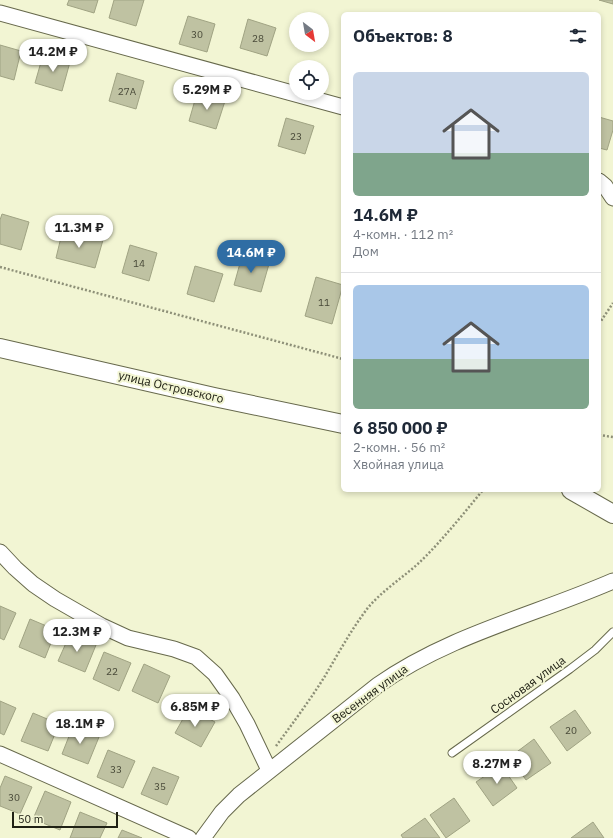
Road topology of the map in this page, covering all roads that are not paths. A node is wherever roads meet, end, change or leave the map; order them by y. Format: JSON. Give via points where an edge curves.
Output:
{"nodes":[{"id":1,"x":0,"y":13,"type":"edge"},
{"id":2,"x":341,"y":106,"type":"edge"},
{"id":3,"x":601,"y":183,"type":"edge"},
{"id":4,"x":613,"y":198,"type":"edge"},
{"id":5,"x":0,"y":348,"type":"edge"},
{"id":6,"x":341,"y":424,"type":"edge"},
{"id":7,"x":575,"y":492,"type":"edge"},
{"id":8,"x":613,"y":514,"type":"edge"},
{"id":9,"x":0,"y":552,"type":"edge"},
{"id":10,"x":613,"y":581,"type":"edge"},
{"id":11,"x":613,"y":632,"type":"edge"},
{"id":12,"x":452,"y":753,"type":"dead end"},
{"id":13,"x":0,"y":754,"type":"edge"},
{"id":14,"x":267,"y":766,"type":"junction"},
{"id":15,"x":189,"y":838,"type":"edge"},
{"id":16,"x":203,"y":838,"type":"edge"}],
"edges":[{"from":1,"to":2,"type":"street"},
{"from":3,"to":4,"type":"street"},
{"from":5,"to":6,"type":"street","name":"улица Островского"},
{"from":7,"to":8,"type":"street"},
{"from":9,"to":14,"type":"street","via":[[39,588],[102,626],[128,638],[196,657],[215,674],[232,698]]},
{"from":10,"to":14,"type":"street","name":"Весенняя улица","via":[[468,637],[399,670]]},
{"from":11,"to":12,"type":"lane","name":"Сосновая улица","via":[[570,669]]},
{"from":13,"to":15,"type":"street"},
{"from":14,"to":16,"type":"street","name":"Весенняя улица","via":[[222,812]]}]}
